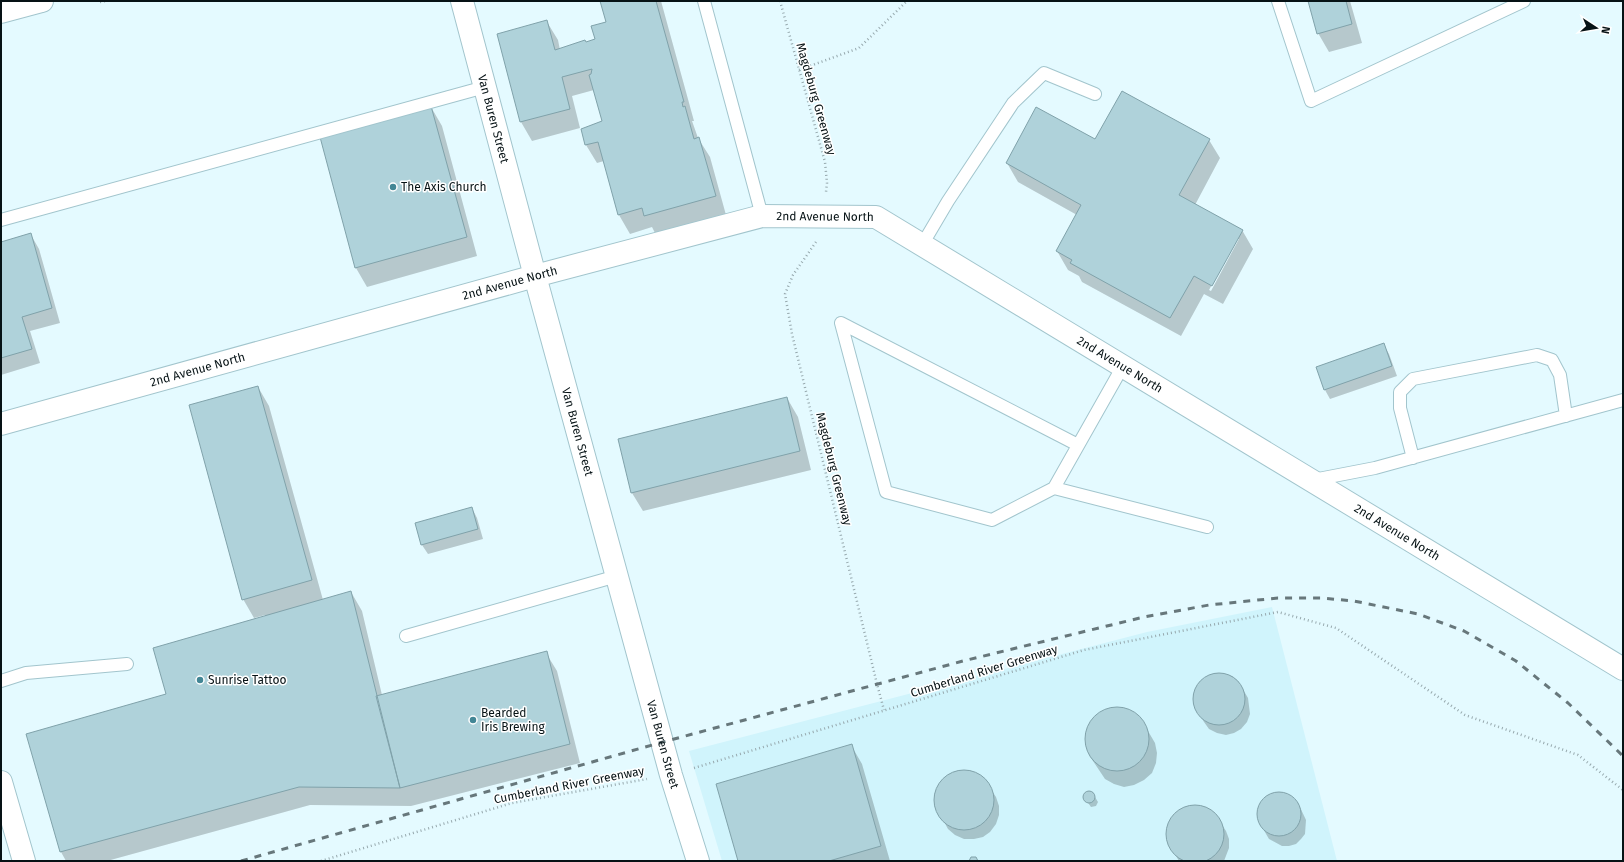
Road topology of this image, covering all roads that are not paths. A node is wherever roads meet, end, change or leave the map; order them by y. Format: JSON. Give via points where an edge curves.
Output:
{"nodes":[{"id":1,"x":42,"y":1,"type":"edge"},
{"id":2,"x":462,"y":1,"type":"edge"},
{"id":3,"x":704,"y":1,"type":"edge"},
{"id":4,"x":1278,"y":1,"type":"edge"},
{"id":5,"x":1524,"y":1,"type":"edge"},
{"id":6,"x":1,"y":12,"type":"edge"},
{"id":7,"x":485,"y":87,"type":"junction"},
{"id":8,"x":1095,"y":94,"type":"dead end"},
{"id":9,"x":762,"y":216,"type":"junction"},
{"id":10,"x":1,"y":220,"type":"edge"},
{"id":11,"x":922,"y":245,"type":"junction"},
{"id":12,"x":535,"y":276,"type":"junction"},
{"id":13,"x":1123,"y":366,"type":"junction"},
{"id":14,"x":1623,"y":400,"type":"edge"},
{"id":15,"x":1566,"y":416,"type":"junction"},
{"id":16,"x":1,"y":424,"type":"edge"},
{"id":17,"x":1078,"y":445,"type":"junction"},
{"id":18,"x":1413,"y":458,"type":"junction"},
{"id":19,"x":1313,"y":480,"type":"junction"},
{"id":20,"x":1054,"y":488,"type":"junction"},
{"id":21,"x":1207,"y":527,"type":"dead end"},
{"id":22,"x":617,"y":576,"type":"junction"},
{"id":23,"x":406,"y":636,"type":"dead end"},
{"id":24,"x":126,"y":664,"type":"dead end"},
{"id":25,"x":1623,"y":669,"type":"edge"},
{"id":26,"x":1,"y":681,"type":"edge"},
{"id":27,"x":1,"y":782,"type":"edge"},
{"id":28,"x":24,"y":861,"type":"edge"},
{"id":29,"x":698,"y":861,"type":"edge"}],
"edges":[{"from":1,"to":6,"type":"street"},
{"from":2,"to":7,"type":"street","name":"Van Buren Street"},
{"from":3,"to":9,"type":"lane"},
{"from":4,"to":5,"type":"lane","via":[[1311,101]]},
{"from":7,"to":10,"type":"lane"},
{"from":7,"to":12,"type":"street","name":"Van Buren Street"},
{"from":8,"to":11,"type":"lane","via":[[1044,73],[1013,103]]},
{"from":9,"to":11,"type":"street","name":"2nd Avenue North","via":[[876,218]]},
{"from":9,"to":12,"type":"street","name":"2nd Avenue North"},
{"from":11,"to":13,"type":"street","name":"2nd Avenue North"},
{"from":12,"to":16,"type":"street","name":"2nd Avenue North"},
{"from":12,"to":22,"type":"street","name":"Van Buren Street"},
{"from":13,"to":17,"type":"lane"},
{"from":13,"to":19,"type":"street","name":"2nd Avenue North"},
{"from":14,"to":15,"type":"lane"},
{"from":15,"to":18,"type":"lane"},
{"from":15,"to":18,"type":"lane","via":[[1560,375],[1552,360],[1537,355],[1413,380],[1400,392],[1400,408]]},
{"from":17,"to":20,"type":"lane"},
{"from":17,"to":20,"type":"lane","via":[[841,323],[886,492],[992,520]]},
{"from":18,"to":19,"type":"lane"},
{"from":19,"to":25,"type":"street","name":"2nd Avenue North"},
{"from":20,"to":21,"type":"lane"},
{"from":22,"to":23,"type":"lane"},
{"from":22,"to":29,"type":"street","name":"Van Buren Street","via":[[671,775]]},
{"from":24,"to":26,"type":"lane","via":[[26,673]]},
{"from":27,"to":28,"type":"street"}]}
